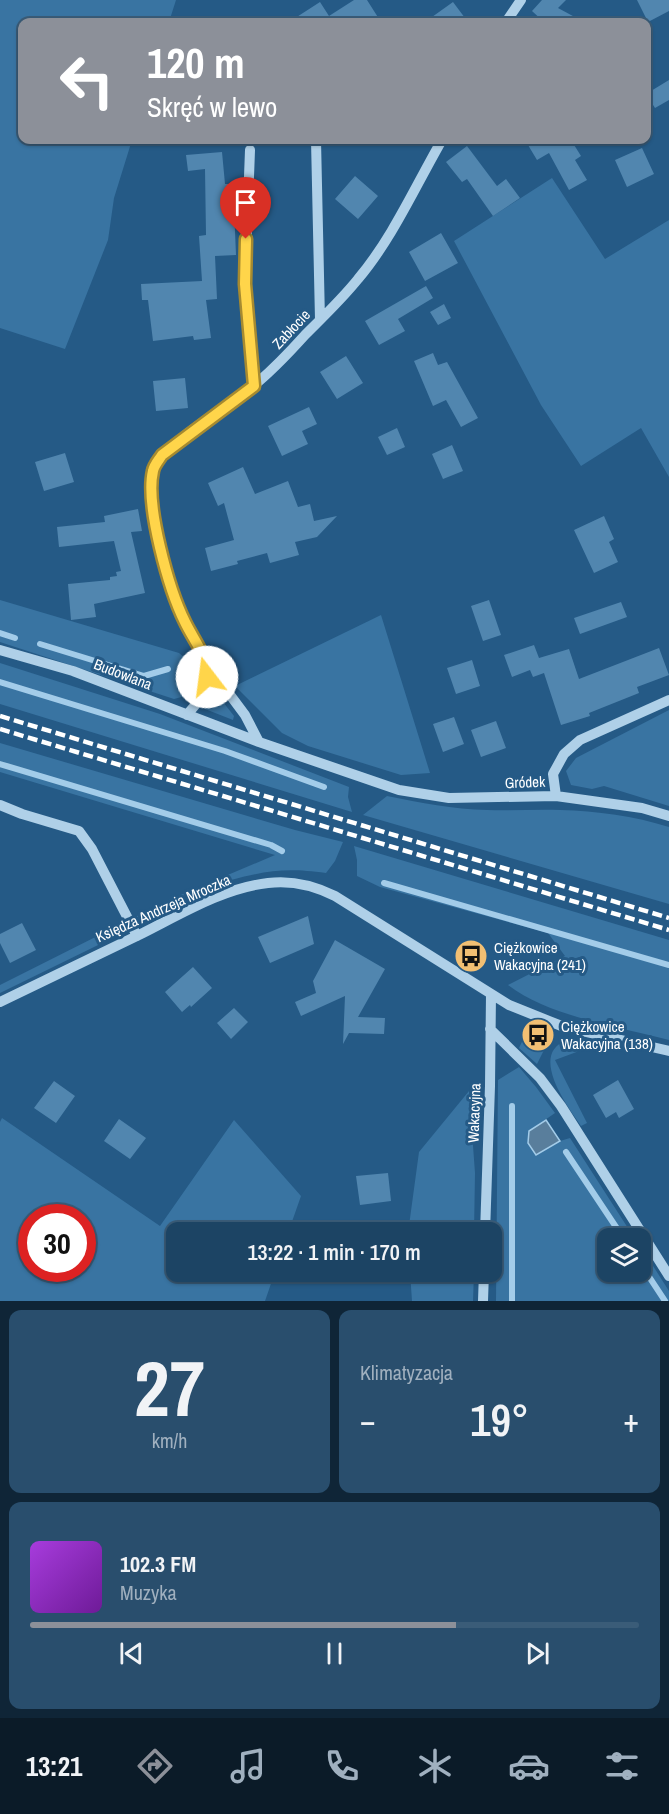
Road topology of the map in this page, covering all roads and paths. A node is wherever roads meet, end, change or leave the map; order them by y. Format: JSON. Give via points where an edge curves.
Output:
{"nodes":[{"id":1,"x":521,"y":0,"type":"edge"},
{"id":2,"x":509,"y":18,"type":"edge"},
{"id":3,"x":316,"y":144,"type":"edge"},
{"id":4,"x":440,"y":144,"type":"edge"},
{"id":5,"x":250,"y":150,"type":"dead end"},
{"id":6,"x":320,"y":320,"type":"junction"},
{"id":7,"x":254,"y":386,"type":"junction"},
{"id":8,"x":0,"y":650,"type":"edge"},
{"id":9,"x":207,"y":664,"type":"junction"},
{"id":10,"x":669,"y":700,"type":"edge"},
{"id":11,"x":188,"y":715,"type":"junction"},
{"id":12,"x":259,"y":742,"type":"junction"},
{"id":13,"x":368,"y":781,"type":"joint"},
{"id":14,"x":556,"y":796,"type":"junction"},
{"id":15,"x":0,"y":805,"type":"edge"},
{"id":16,"x":669,"y":816,"type":"edge"},
{"id":17,"x":137,"y":936,"type":"junction"},
{"id":18,"x":491,"y":994,"type":"junction"},
{"id":19,"x":0,"y":1002,"type":"edge"},
{"id":20,"x":490,"y":1029,"type":"junction"},
{"id":21,"x":669,"y":1050,"type":"edge"},
{"id":22,"x":485,"y":1222,"type":"edge"},
{"id":23,"x":669,"y":1276,"type":"edge"},
{"id":24,"x":484,"y":1282,"type":"edge"},
{"id":25,"x":483,"y":1301,"type":"edge"}],
"edges":[{"from":1,"to":2,"type":"street"},
{"from":3,"to":6,"type":"street"},
{"from":4,"to":6,"type":"street","name":"Zabłocie","via":[[359,279]]},
{"from":5,"to":7,"type":"street","via":[[245,284]]},
{"from":6,"to":7,"type":"street","name":"Zabłocie"},
{"from":7,"to":9,"type":"street","name":"Zabłocie","via":[[175,444],[153,468],[152,513],[171,587]]},
{"from":8,"to":11,"type":"street","name":"Budowlana","via":[[73,670]]},
{"from":9,"to":11,"type":"street","via":[[206,689]]},
{"from":9,"to":12,"type":"street","name":"Zabłocie","via":[[245,715]]},
{"from":10,"to":14,"type":"street","name":"Gródek","via":[[580,740],[564,754],[553,774]]},
{"from":11,"to":12,"type":"street","name":"Budowlana"},
{"from":12,"to":13,"type":"street","name":"Budowlana"},
{"from":13,"to":14,"type":"street","name":"Gródek","via":[[449,798]]},
{"from":14,"to":16,"type":"street","via":[[642,808]]},
{"from":15,"to":17,"type":"street","via":[[79,831]]},
{"from":17,"to":18,"type":"street","name":"Księdza Andrzeja Mroczka","via":[[247,887],[290,882],[335,896]]},
{"from":17,"to":19,"type":"street","name":"Księdza Andrzeja Mroczka"},
{"from":18,"to":20,"type":"street","name":"Wakacyjna"},
{"from":18,"to":21,"type":"street","name":"Księdza Andrzeja Mroczka","via":[[564,1027]]},
{"from":20,"to":22,"type":"street","name":"Wakacyjna"},
{"from":20,"to":23,"type":"street","via":[[540,1078],[561,1106]]},
{"from":24,"to":25,"type":"street"}]}
